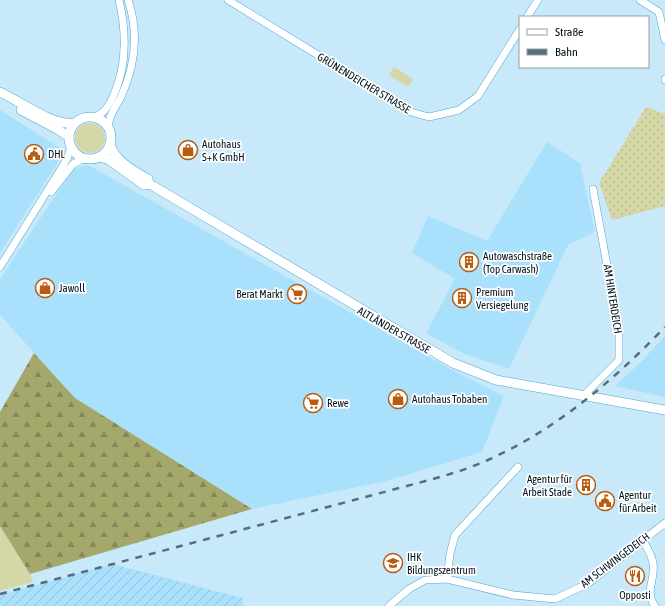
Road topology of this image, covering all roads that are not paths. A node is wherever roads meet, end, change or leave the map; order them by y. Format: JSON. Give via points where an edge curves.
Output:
{"nodes":[{"id":1,"x":119,"y":0,"type":"edge"},
{"id":2,"x":128,"y":0,"type":"edge"},
{"id":3,"x":228,"y":0,"type":"edge"},
{"id":4,"x":538,"y":0,"type":"edge"},
{"id":5,"x":640,"y":0,"type":"edge"},
{"id":6,"x":529,"y":16,"type":"edge"},
{"id":7,"x":519,"y":31,"type":"edge"},
{"id":8,"x":665,"y":40,"type":"edge"},
{"id":9,"x":0,"y":92,"type":"edge"},
{"id":10,"x":0,"y":96,"type":"edge"},
{"id":11,"x":93,"y":117,"type":"junction"},
{"id":12,"x":74,"y":123,"type":"junction"},
{"id":13,"x":108,"y":128,"type":"junction"},
{"id":14,"x":68,"y":137,"type":"junction"},
{"id":15,"x":110,"y":143,"type":"junction"},
{"id":16,"x":71,"y":147,"type":"junction"},
{"id":17,"x":98,"y":157,"type":"junction"},
{"id":18,"x":85,"y":158,"type":"junction"},
{"id":19,"x":149,"y":184,"type":"junction"},
{"id":20,"x":593,"y":189,"type":"dead end"},
{"id":21,"x":40,"y":204,"type":"junction"},
{"id":22,"x":0,"y":267,"type":"edge"},
{"id":23,"x":583,"y":396,"type":"junction"},
{"id":24,"x":665,"y":410,"type":"edge"},
{"id":25,"x":518,"y":467,"type":"dead end"},
{"id":26,"x":665,"y":523,"type":"edge"},
{"id":27,"x":643,"y":540,"type":"junction"},
{"id":28,"x":448,"y":579,"type":"junction"},
{"id":29,"x":389,"y":606,"type":"edge"},
{"id":30,"x":655,"y":606,"type":"edge"}],
"edges":[{"from":1,"to":11,"type":"street","via":[[125,39],[121,78],[105,111]]},
{"from":2,"to":13,"type":"street","via":[[134,24],[134,58],[125,88],[109,120]]},
{"from":3,"to":7,"type":"street","name":"GRÜNENDEICHER STRASSE","via":[[411,112],[429,117],[459,110],[478,96]]},
{"from":4,"to":6,"type":"street"},
{"from":5,"to":8,"type":"street","via":[[659,12]]},
{"from":9,"to":12,"type":"main road","via":[[53,119]]},
{"from":10,"to":14,"type":"main road"},
{"from":11,"to":12,"type":"main road","via":[[83,118]]},
{"from":11,"to":13,"type":"main road","via":[[102,120]]},
{"from":12,"to":14,"type":"main road"},
{"from":13,"to":15,"type":"main road"},
{"from":14,"to":16,"type":"main road"},
{"from":15,"to":17,"type":"main road","via":[[105,152]]},
{"from":15,"to":19,"type":"main road","name":"ALTLÄNDER STRASSE","via":[[116,155],[148,179]]},
{"from":16,"to":18,"type":"main road","via":[[75,153]]},
{"from":16,"to":21,"type":"street","via":[[69,156]]},
{"from":17,"to":18,"type":"main road"},
{"from":17,"to":19,"type":"main road","name":"ALTLÄNDER STRASSE","via":[[108,159],[144,185]]},
{"from":18,"to":21,"type":"street","via":[[73,164]]},
{"from":19,"to":23,"type":"main road","name":"ALTLÄNDER STRASSE","via":[[453,363],[496,380]]},
{"from":20,"to":23,"type":"street","name":"AM HINTERDEICH","via":[[619,330],[619,360]]},
{"from":21,"to":22,"type":"street"},
{"from":23,"to":24,"type":"main road","name":"ALTLÄNDER STRASSE"},
{"from":25,"to":28,"type":"street","via":[[454,535]]},
{"from":26,"to":27,"type":"street","name":"AM SCHWINGEDEICH"},
{"from":27,"to":28,"type":"street","name":"AM SCHWINGEDEICH","via":[[587,584],[555,599],[513,595]]},
{"from":27,"to":30,"type":"street","via":[[653,562],[654,574],[650,592]]},
{"from":28,"to":29,"type":"street","name":"AM SCHWINGEDEICH","via":[[425,580],[409,589]]}]}
